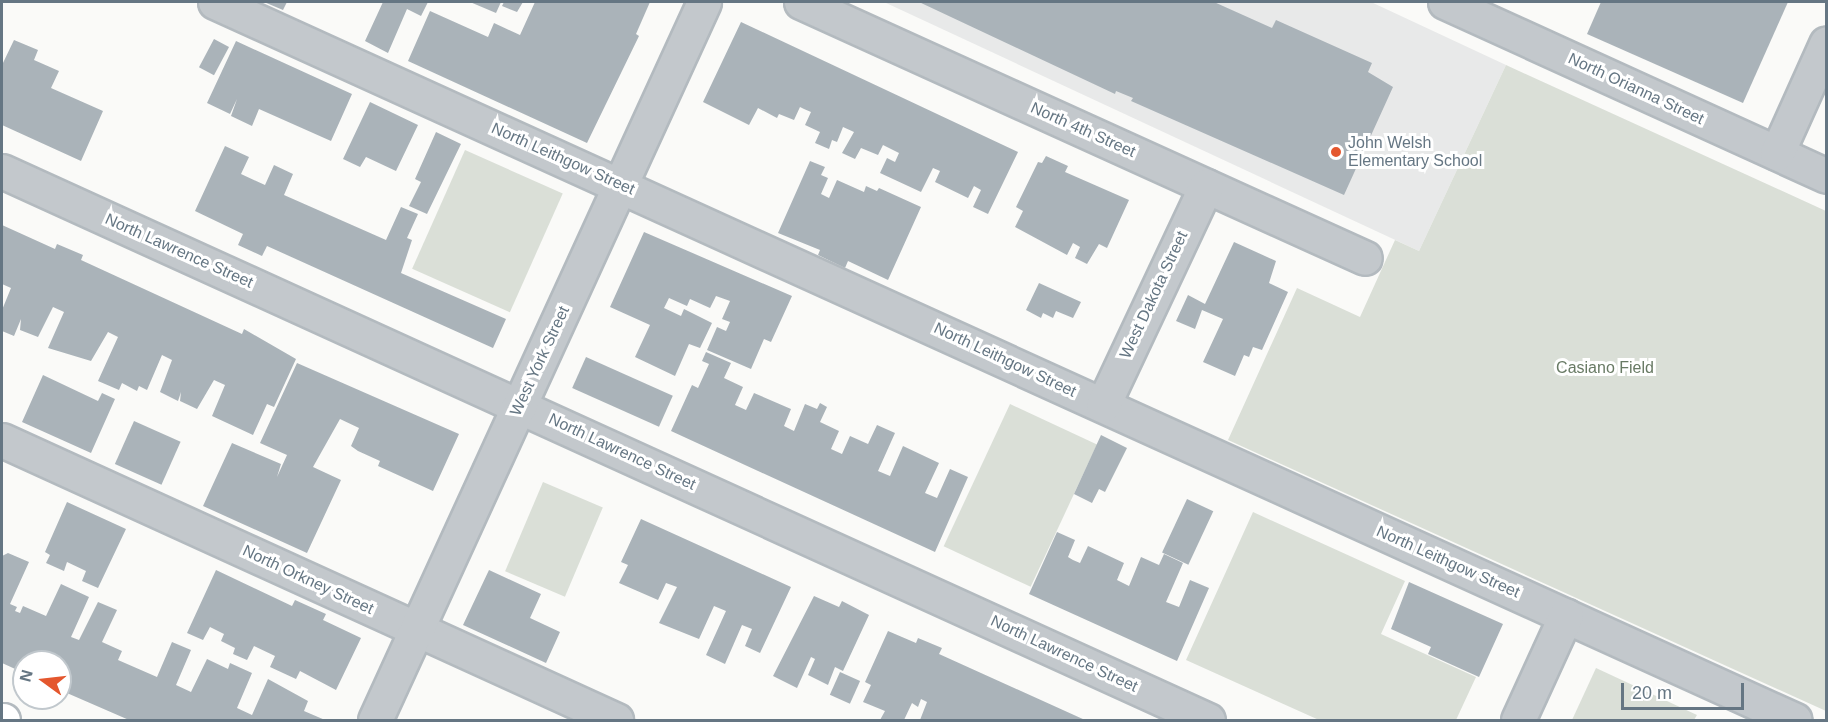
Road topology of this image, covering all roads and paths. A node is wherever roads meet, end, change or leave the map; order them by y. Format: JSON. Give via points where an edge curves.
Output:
{"nodes":[{"id":1,"x":215,"y":2,"type":"edge"},
{"id":2,"x":704,"y":2,"type":"edge"},
{"id":3,"x":801,"y":2,"type":"edge"},
{"id":4,"x":1445,"y":2,"type":"edge"},
{"id":5,"x":1827,"y":44,"type":"edge"},
{"id":6,"x":1777,"y":153,"type":"junction"},
{"id":7,"x":2,"y":171,"type":"edge"},
{"id":8,"x":1827,"y":176,"type":"edge"},
{"id":9,"x":620,"y":185,"type":"junction"},
{"id":10,"x":1206,"y":186,"type":"junction"},
{"id":11,"x":1365,"y":258,"type":"dead end"},
{"id":12,"x":519,"y":405,"type":"junction"},
{"id":13,"x":1103,"y":405,"type":"junction"},
{"id":14,"x":2,"y":440,"type":"edge"},
{"id":15,"x":1566,"y":615,"type":"junction"},
{"id":16,"x":416,"y":630,"type":"junction"},
{"id":17,"x":375,"y":720,"type":"edge"},
{"id":18,"x":616,"y":720,"type":"edge"},
{"id":19,"x":1208,"y":720,"type":"edge"},
{"id":20,"x":1518,"y":720,"type":"edge"},
{"id":21,"x":1795,"y":720,"type":"edge"}],
"edges":[{"from":1,"to":9,"type":"street","name":"North Leithgow Street"},
{"from":2,"to":9,"type":"street","name":"West York Street"},
{"from":3,"to":10,"type":"street","name":"North 4th Street"},
{"from":4,"to":6,"type":"street","name":"North Orianna Street"},
{"from":5,"to":6,"type":"street"},
{"from":6,"to":8,"type":"street","name":"North Orianna Street"},
{"from":7,"to":12,"type":"street","name":"North Lawrence Street"},
{"from":9,"to":12,"type":"street","name":"West York Street"},
{"from":9,"to":13,"type":"street","name":"North Leithgow Street"},
{"from":10,"to":11,"type":"street","name":"North 4th Street"},
{"from":10,"to":13,"type":"street","name":"West Dakota Street"},
{"from":12,"to":16,"type":"street","name":"West York Street"},
{"from":12,"to":19,"type":"street","name":"North Lawrence Street"},
{"from":13,"to":15,"type":"street","name":"North Leithgow Street"},
{"from":14,"to":16,"type":"street","name":"North Orkney Street"},
{"from":15,"to":20,"type":"street"},
{"from":15,"to":21,"type":"street","name":"North Leithgow Street"},
{"from":16,"to":17,"type":"street","name":"West York Street"},
{"from":16,"to":18,"type":"street","name":"North Orkney Street"}]}
